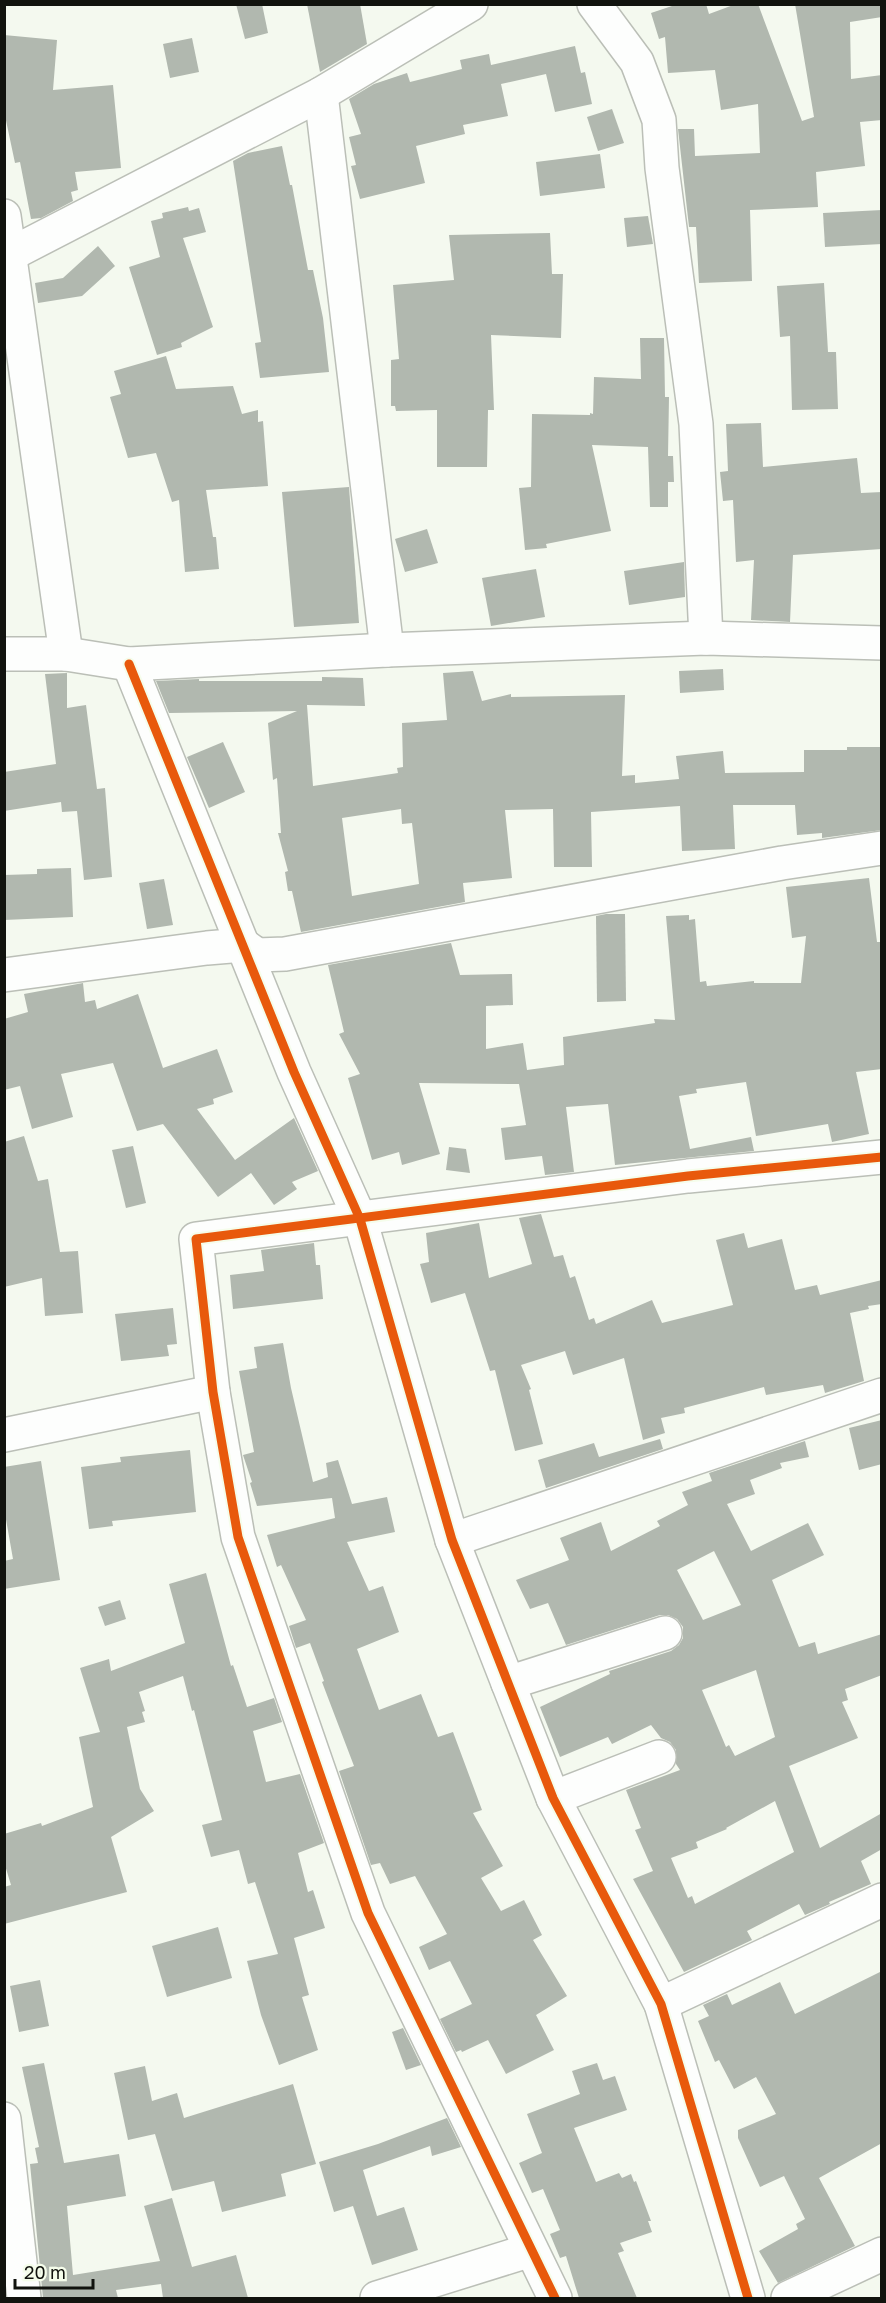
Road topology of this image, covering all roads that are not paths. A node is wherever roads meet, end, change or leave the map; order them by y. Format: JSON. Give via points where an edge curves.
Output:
{"nodes":[{"id":1,"x":471,"y":4,"type":"edge"},
{"id":2,"x":594,"y":4,"type":"edge"},
{"id":3,"x":321,"y":94,"type":"junction"},
{"id":4,"x":4,"y":216,"type":"edge"},
{"id":5,"x":11,"y":254,"type":"junction"},
{"id":6,"x":706,"y":638,"type":"junction"},
{"id":7,"x":882,"y":643,"type":"edge"},
{"id":8,"x":387,"y":650,"type":"junction"},
{"id":9,"x":4,"y":654,"type":"edge"},
{"id":10,"x":66,"y":654,"type":"junction"},
{"id":11,"x":129,"y":664,"type":"junction"},
{"id":12,"x":882,"y":848,"type":"edge"},
{"id":13,"x":243,"y":945,"type":"junction"},
{"id":14,"x":4,"y":975,"type":"edge"},
{"id":15,"x":882,"y":1157,"type":"edge"},
{"id":16,"x":360,"y":1219,"type":"junction"},
{"id":17,"x":213,"y":1392,"type":"junction"},
{"id":18,"x":882,"y":1395,"type":"edge"},
{"id":19,"x":4,"y":1435,"type":"edge"},
{"id":20,"x":452,"y":1540,"type":"junction"},
{"id":21,"x":665,"y":1633,"type":"dead end"},
{"id":22,"x":508,"y":1683,"type":"junction"},
{"id":23,"x":659,"y":1757,"type":"dead end"},
{"id":24,"x":553,"y":1798,"type":"junction"},
{"id":25,"x":882,"y":1900,"type":"edge"},
{"id":26,"x":661,"y":2004,"type":"junction"},
{"id":27,"x":4,"y":2119,"type":"edge"},
{"id":28,"x":531,"y":2250,"type":"junction"},
{"id":29,"x":882,"y":2254,"type":"edge"},
{"id":30,"x":24,"y":2298,"type":"edge"},
{"id":31,"x":377,"y":2298,"type":"edge"},
{"id":32,"x":555,"y":2298,"type":"edge"},
{"id":33,"x":748,"y":2298,"type":"edge"},
{"id":34,"x":788,"y":2298,"type":"edge"}],
"edges":[{"from":1,"to":3,"type":"street"},
{"from":2,"to":6,"type":"street","via":[[637,62],[659,120],[696,424]]},
{"from":3,"to":5,"type":"street"},
{"from":3,"to":8,"type":"street"},
{"from":4,"to":5,"type":"street"},
{"from":5,"to":10,"type":"street"},
{"from":6,"to":7,"type":"street"},
{"from":6,"to":8,"type":"street"},
{"from":8,"to":11,"type":"street"},
{"from":9,"to":10,"type":"street"},
{"from":10,"to":11,"type":"street"},
{"from":11,"to":13,"type":"street"},
{"from":12,"to":13,"type":"street","via":[[285,954],[257,955]]},
{"from":13,"to":14,"type":"street"},
{"from":13,"to":16,"type":"street"},
{"from":15,"to":16,"type":"street","via":[[688,1176]]},
{"from":16,"to":17,"type":"street","via":[[196,1239]]},
{"from":16,"to":20,"type":"street"},
{"from":17,"to":19,"type":"street"},
{"from":17,"to":28,"type":"street","via":[[238,1537],[368,1913]]},
{"from":18,"to":20,"type":"street"},
{"from":20,"to":22,"type":"street"},
{"from":21,"to":22,"type":"street"},
{"from":22,"to":24,"type":"street"},
{"from":23,"to":24,"type":"street"},
{"from":24,"to":26,"type":"street"},
{"from":25,"to":26,"type":"street"},
{"from":26,"to":33,"type":"street"},
{"from":27,"to":30,"type":"street"},
{"from":28,"to":31,"type":"street"},
{"from":28,"to":32,"type":"street"},
{"from":29,"to":34,"type":"street"}]}
